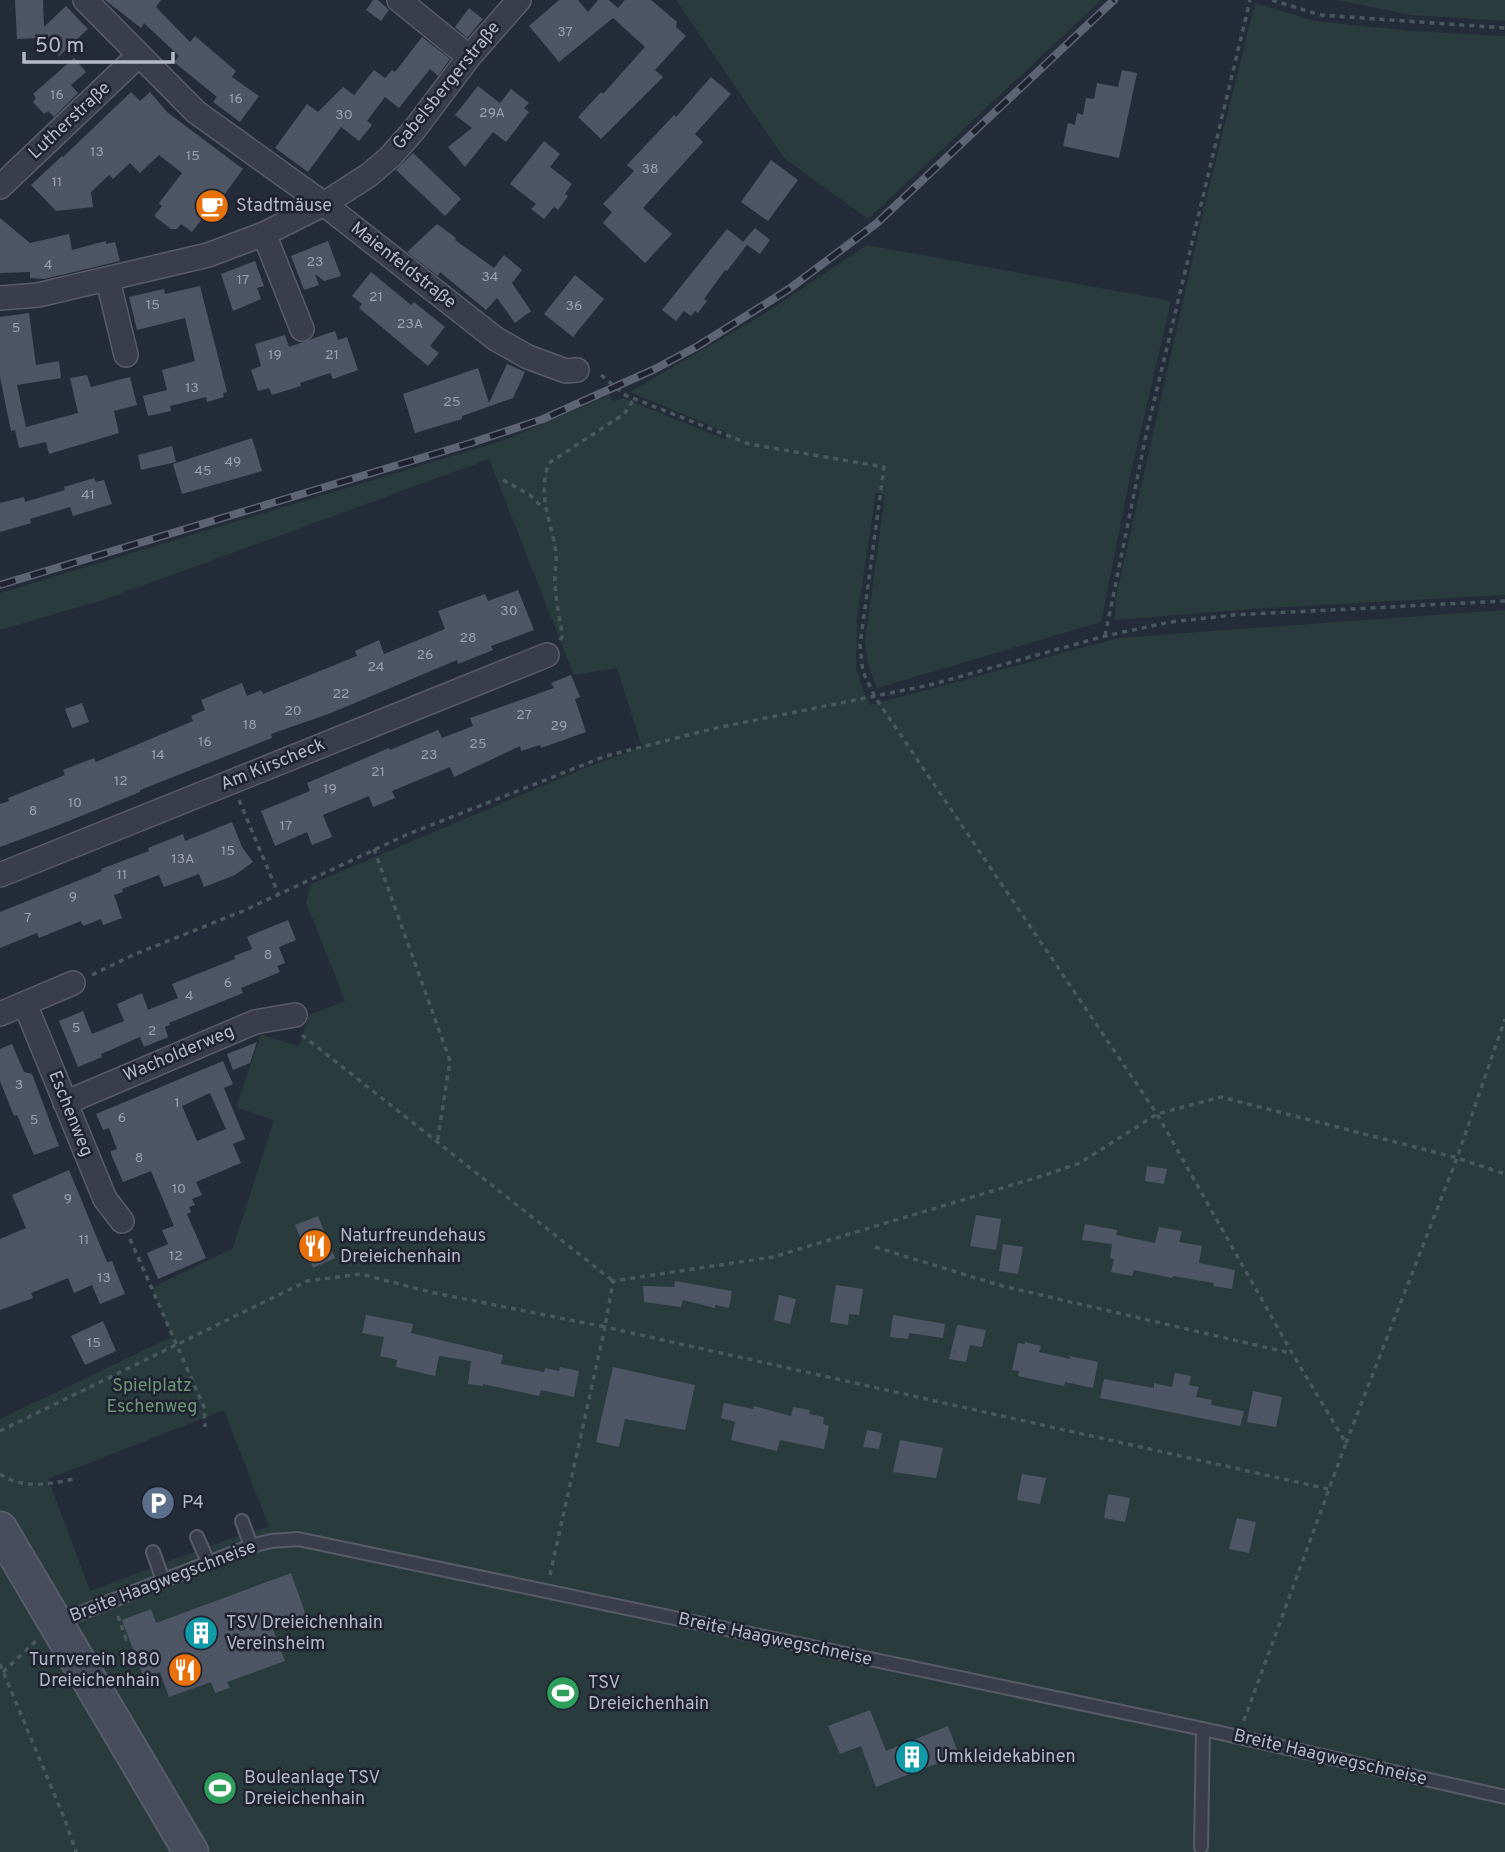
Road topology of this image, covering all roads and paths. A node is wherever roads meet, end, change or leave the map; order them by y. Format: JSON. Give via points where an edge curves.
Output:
{"nodes":[{"id":1,"x":85,"y":0,"type":"edge"},
{"id":2,"x":399,"y":0,"type":"edge"},
{"id":3,"x":519,"y":0,"type":"edge"},
{"id":4,"x":1250,"y":0,"type":"edge"},
{"id":5,"x":1272,"y":0,"type":"edge"},
{"id":6,"x":1505,"y":28,"type":"edge"},
{"id":7,"x":139,"y":55,"type":"junction"},
{"id":8,"x":469,"y":57,"type":"junction"},
{"id":9,"x":0,"y":187,"type":"edge"},
{"id":10,"x":324,"y":204,"type":"junction"},
{"id":11,"x":264,"y":234,"type":"junction"},
{"id":12,"x":108,"y":280,"type":"junction"},
{"id":13,"x":0,"y":298,"type":"edge"},
{"id":14,"x":302,"y":329,"type":"dead end"},
{"id":15,"x":126,"y":355,"type":"dead end"},
{"id":16,"x":577,"y":370,"type":"dead end"},
{"id":17,"x":601,"y":375,"type":"dead end"},
{"id":18,"x":634,"y":399,"type":"junction"},
{"id":19,"x":503,"y":480,"type":"dead end"},
{"id":20,"x":544,"y":509,"type":"junction"},
{"id":21,"x":1505,"y":601,"type":"edge"},
{"id":22,"x":1105,"y":636,"type":"junction"},
{"id":23,"x":547,"y":655,"type":"joint"},
{"id":24,"x":875,"y":697,"type":"junction"},
{"id":25,"x":231,"y":782,"type":"junction"},
{"id":26,"x":374,"y":849,"type":"junction"},
{"id":27,"x":0,"y":875,"type":"edge"},
{"id":28,"x":279,"y":894,"type":"junction"},
{"id":29,"x":73,"y":983,"type":"joint"},
{"id":30,"x":25,"y":1004,"type":"junction"},
{"id":31,"x":0,"y":1014,"type":"edge"},
{"id":32,"x":295,"y":1015,"type":"joint"},
{"id":33,"x":1505,"y":1019,"type":"edge"},
{"id":34,"x":65,"y":1103,"type":"junction"},
{"id":35,"x":1157,"y":1114,"type":"junction"},
{"id":36,"x":438,"y":1144,"type":"junction"},
{"id":37,"x":1457,"y":1158,"type":"junction"},
{"id":38,"x":1505,"y":1174,"type":"edge"},
{"id":39,"x":122,"y":1220,"type":"joint"},
{"id":40,"x":876,"y":1247,"type":"dead end"},
{"id":41,"x":613,"y":1281,"type":"junction"},
{"id":42,"x":605,"y":1327,"type":"junction"},
{"id":43,"x":176,"y":1344,"type":"junction"},
{"id":44,"x":1292,"y":1353,"type":"junction"},
{"id":45,"x":205,"y":1427,"type":"dead end"},
{"id":46,"x":0,"y":1431,"type":"edge"},
{"id":47,"x":1346,"y":1443,"type":"junction"},
{"id":48,"x":0,"y":1474,"type":"edge"},
{"id":49,"x":8,"y":1479,"type":"junction"},
{"id":50,"x":74,"y":1479,"type":"dead end"},
{"id":51,"x":0,"y":1484,"type":"edge"},
{"id":52,"x":1328,"y":1489,"type":"junction"},
{"id":53,"x":242,"y":1521,"type":"dead end"},
{"id":54,"x":0,"y":1529,"type":"edge"},
{"id":55,"x":197,"y":1536,"type":"dead end"},
{"id":56,"x":251,"y":1546,"type":"junction"},
{"id":57,"x":153,"y":1552,"type":"dead end"},
{"id":58,"x":208,"y":1563,"type":"junction"},
{"id":59,"x":163,"y":1580,"type":"junction"},
{"id":60,"x":547,"y":1592,"type":"junction"},
{"id":61,"x":112,"y":1601,"type":"junction"},
{"id":62,"x":54,"y":1624,"type":"junction"},
{"id":63,"x":129,"y":1638,"type":"dead end"},
{"id":64,"x":0,"y":1664,"type":"edge"},
{"id":65,"x":3,"y":1672,"type":"junction"},
{"id":66,"x":1203,"y":1730,"type":"junction"},
{"id":67,"x":1238,"y":1737,"type":"junction"},
{"id":68,"x":1505,"y":1797,"type":"edge"},
{"id":69,"x":1201,"y":1847,"type":"dead end"},
{"id":70,"x":76,"y":1852,"type":"edge"},
{"id":71,"x":191,"y":1852,"type":"edge"}],
"edges":[{"from":1,"to":7,"type":"street","name":"Maienfeldstraße"},
{"from":2,"to":8,"type":"street"},
{"from":3,"to":8,"type":"street","name":"Gabelsbergerstraße"},
{"from":4,"to":22,"type":"path","via":[[1146,435]]},
{"from":5,"to":6,"type":"path","via":[[1320,15]]},
{"from":7,"to":9,"type":"street","name":"Lutherstraße"},
{"from":7,"to":10,"type":"street","name":"Maienfeldstraße","via":[[196,112]]},
{"from":8,"to":10,"type":"street","name":"Gabelsbergerstraße","via":[[390,157]]},
{"from":10,"to":11,"type":"street","name":"Gabelsbergerstraße"},
{"from":10,"to":16,"type":"street","name":"Maienfeldstraße","via":[[496,339],[528,357],[566,371]]},
{"from":11,"to":12,"type":"street","name":"Gabelsbergerstraße","via":[[208,255]]},
{"from":11,"to":14,"type":"street"},
{"from":12,"to":13,"type":"street","name":"Gabelsbergerstraße"},
{"from":12,"to":15,"type":"street"},
{"from":17,"to":18,"type":"path"},
{"from":18,"to":20,"type":"path","via":[[624,414],[549,463],[544,475]]},
{"from":18,"to":24,"type":"path","via":[[749,444],[884,467],[860,645],[863,672]]},
{"from":19,"to":20,"type":"path"},
{"from":20,"to":23,"type":"path","via":[[556,555],[562,638]]},
{"from":21,"to":22,"type":"path","via":[[1233,615]]},
{"from":22,"to":24,"type":"path"},
{"from":23,"to":25,"type":"street","name":"Am Kirscheck"},
{"from":24,"to":26,"type":"path","via":[[606,756]]},
{"from":24,"to":35,"type":"path"},
{"from":25,"to":27,"type":"street","name":"Am Kirscheck"},
{"from":25,"to":28,"type":"path"},
{"from":26,"to":28,"type":"path"},
{"from":26,"to":36,"type":"path","via":[[450,1061]]},
{"from":28,"to":29,"type":"path"},
{"from":29,"to":30,"type":"street"},
{"from":30,"to":31,"type":"street"},
{"from":30,"to":34,"type":"street","name":"Eschenweg"},
{"from":32,"to":34,"type":"street","name":"Wacholderweg","via":[[255,1022]]},
{"from":32,"to":36,"type":"path","via":[[303,1036]]},
{"from":33,"to":37,"type":"path"},
{"from":34,"to":39,"type":"street","name":"Eschenweg","via":[[105,1199]]},
{"from":35,"to":37,"type":"path","via":[[1221,1097]]},
{"from":35,"to":41,"type":"path","via":[[1080,1163],[1042,1176],[773,1257]]},
{"from":35,"to":44,"type":"path"},
{"from":36,"to":41,"type":"path"},
{"from":37,"to":38,"type":"path"},
{"from":37,"to":47,"type":"path"},
{"from":39,"to":43,"type":"path"},
{"from":40,"to":44,"type":"path","via":[[1002,1286]]},
{"from":41,"to":42,"type":"path"},
{"from":42,"to":43,"type":"path","via":[[361,1274],[307,1281]]},
{"from":42,"to":52,"type":"path"},
{"from":42,"to":60,"type":"path"},
{"from":43,"to":45,"type":"path","via":[[204,1407]]},
{"from":43,"to":46,"type":"path"},
{"from":44,"to":47,"type":"path"},
{"from":47,"to":52,"type":"path"},
{"from":48,"to":49,"type":"path"},
{"from":49,"to":50,"type":"path","via":[[37,1486]]},
{"from":49,"to":51,"type":"path"},
{"from":52,"to":67,"type":"path"},
{"from":53,"to":56,"type":"lane"},
{"from":54,"to":62,"type":"street"},
{"from":55,"to":58,"type":"lane"},
{"from":56,"to":58,"type":"lane","name":"Breite Haagwegschneise"},
{"from":56,"to":60,"type":"lane","name":"Breite Haagwegschneise","via":[[299,1539]]},
{"from":57,"to":59,"type":"lane"},
{"from":58,"to":59,"type":"lane","name":"Breite Haagwegschneise"},
{"from":59,"to":61,"type":"lane","name":"Breite Haagwegschneise"},
{"from":60,"to":66,"type":"lane","name":"Breite Haagwegschneise"},
{"from":61,"to":62,"type":"lane","name":"Breite Haagwegschneise"},
{"from":61,"to":63,"type":"path"},
{"from":62,"to":65,"type":"path"},
{"from":62,"to":71,"type":"street"},
{"from":64,"to":65,"type":"path"},
{"from":65,"to":70,"type":"path"},
{"from":66,"to":67,"type":"lane","name":"Breite Haagwegschneise"},
{"from":66,"to":69,"type":"lane"},
{"from":67,"to":68,"type":"lane","name":"Breite Haagwegschneise"}]}
